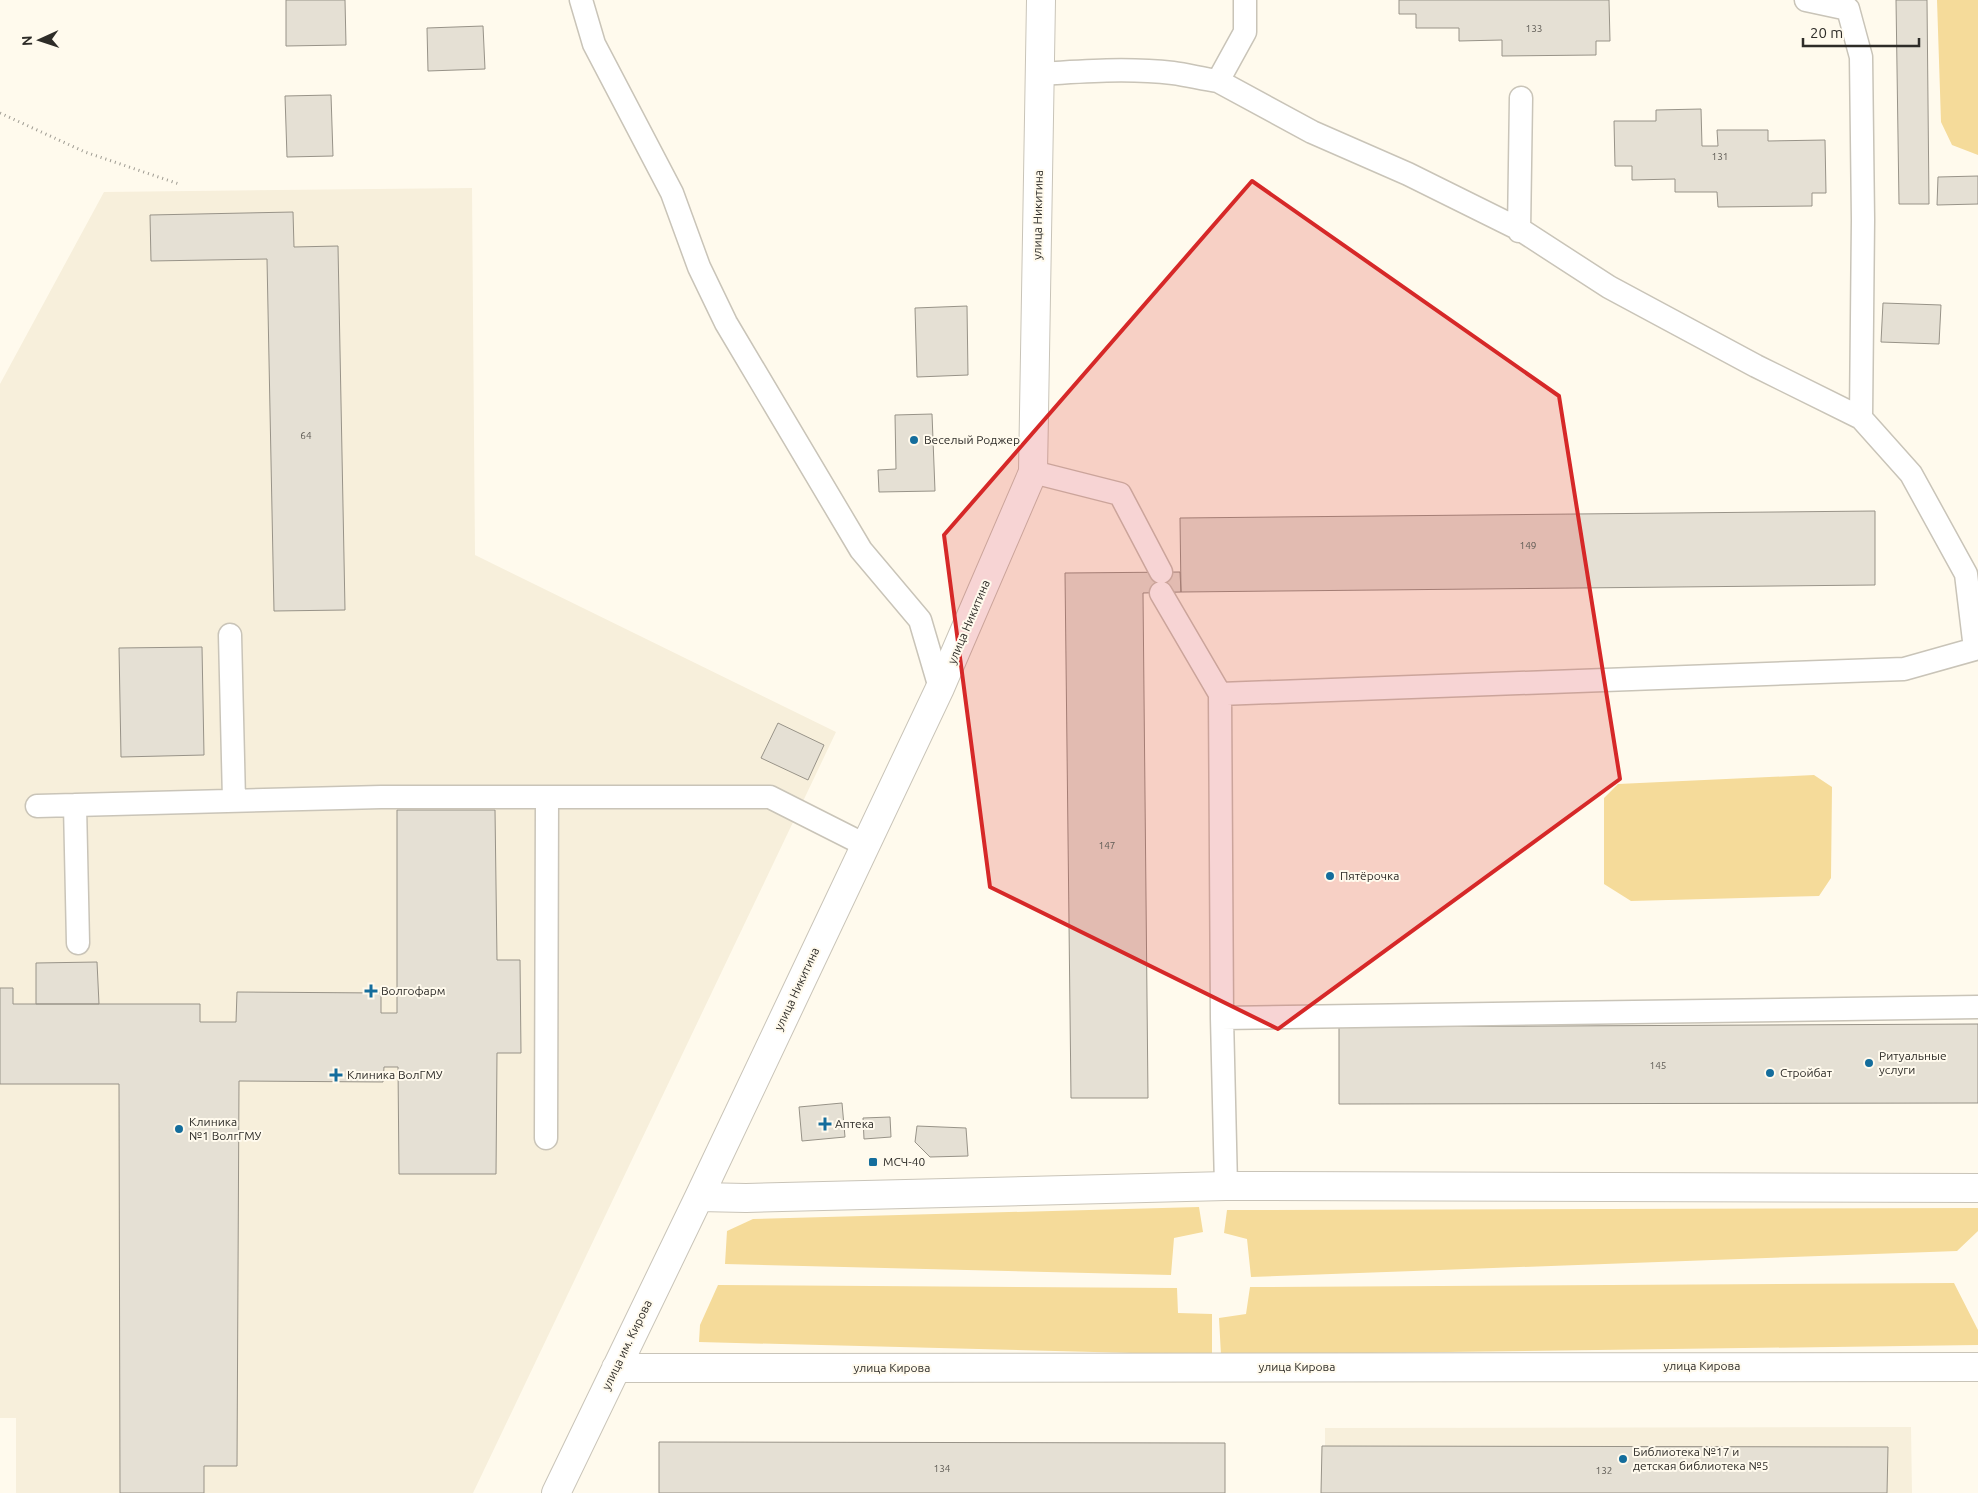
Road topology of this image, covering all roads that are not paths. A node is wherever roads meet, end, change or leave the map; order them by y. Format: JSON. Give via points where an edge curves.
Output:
{"nodes":[{"id":1,"x":581,"y":0,"type":"edge"},
{"id":2,"x":1041,"y":0,"type":"edge"},
{"id":3,"x":1245,"y":0,"type":"edge"},
{"id":4,"x":1806,"y":0,"type":"edge"},
{"id":5,"x":1041,"y":74,"type":"junction"},
{"id":6,"x":1218,"y":81,"type":"junction"},
{"id":7,"x":1521,"y":98,"type":"dead end"},
{"id":8,"x":1519,"y":230,"type":"junction"},
{"id":9,"x":1861,"y":418,"type":"junction"},
{"id":10,"x":1033,"y":472,"type":"junction"},
{"id":11,"x":1972,"y":571,"type":"edge"},
{"id":12,"x":230,"y":635,"type":"dead end"},
{"id":13,"x":1976,"y":651,"type":"edge"},
{"id":14,"x":940,"y":688,"type":"junction"},
{"id":15,"x":1220,"y":694,"type":"junction"},
{"id":16,"x":547,"y":797,"type":"junction"},
{"id":17,"x":234,"y":800,"type":"junction"},
{"id":18,"x":74,"y":805,"type":"junction"},
{"id":19,"x":36,"y":806,"type":"dead end"},
{"id":20,"x":864,"y":845,"type":"junction"},
{"id":21,"x":78,"y":944,"type":"dead end"},
{"id":22,"x":1978,"y":1007,"type":"edge"},
{"id":23,"x":1222,"y":1018,"type":"junction"},
{"id":24,"x":546,"y":1138,"type":"dead end"},
{"id":25,"x":1226,"y":1186,"type":"junction"},
{"id":26,"x":1978,"y":1188,"type":"edge"},
{"id":27,"x":699,"y":1197,"type":"junction"},
{"id":28,"x":1978,"y":1367,"type":"edge"},
{"id":29,"x":616,"y":1368,"type":"junction"},
{"id":30,"x":564,"y":1490,"type":"edge"}],
"edges":[{"from":1,"to":14,"type":"lane","via":[[594,44],[672,193],[699,267],[726,322],[861,550],[920,620]]},
{"from":2,"to":5,"type":"main road","name":"улица Никитина"},
{"from":3,"to":6,"type":"lane","via":[[1246,32]]},
{"from":4,"to":9,"type":"lane","via":[[1848,9],[1861,58]]},
{"from":5,"to":6,"type":"lane","via":[[1092,70],[1172,73]]},
{"from":5,"to":10,"type":"main road","name":"улица Никитина"},
{"from":6,"to":8,"type":"lane","via":[[1312,132],[1408,174]]},
{"from":7,"to":8,"type":"lane"},
{"from":8,"to":9,"type":"lane","via":[[1609,287]]},
{"from":9,"to":11,"type":"lane","via":[[1911,474]]},
{"from":10,"to":14,"type":"main road","name":"улица Никитина"},
{"from":10,"to":15,"type":"lane","via":[[1120,494],[1161,582]]},
{"from":11,"to":13,"type":"lane"},
{"from":12,"to":17,"type":"lane"},
{"from":13,"to":15,"type":"lane","via":[[1904,669]]},
{"from":14,"to":20,"type":"main road","name":"улица Никитина"},
{"from":15,"to":23,"type":"lane"},
{"from":16,"to":17,"type":"lane"},
{"from":16,"to":20,"type":"lane","via":[[770,797]]},
{"from":16,"to":24,"type":"lane"},
{"from":17,"to":18,"type":"lane"},
{"from":18,"to":19,"type":"lane"},
{"from":18,"to":21,"type":"lane"},
{"from":20,"to":27,"type":"main road","name":"улица Никитина"},
{"from":22,"to":23,"type":"lane"},
{"from":23,"to":25,"type":"lane"},
{"from":25,"to":26,"type":"main road"},
{"from":25,"to":27,"type":"main road"},
{"from":27,"to":29,"type":"main road","name":"улица им. Кирова"},
{"from":28,"to":29,"type":"main road","name":"улица Кирова"},
{"from":29,"to":30,"type":"main road","name":"улица им. Кирова"}]}
